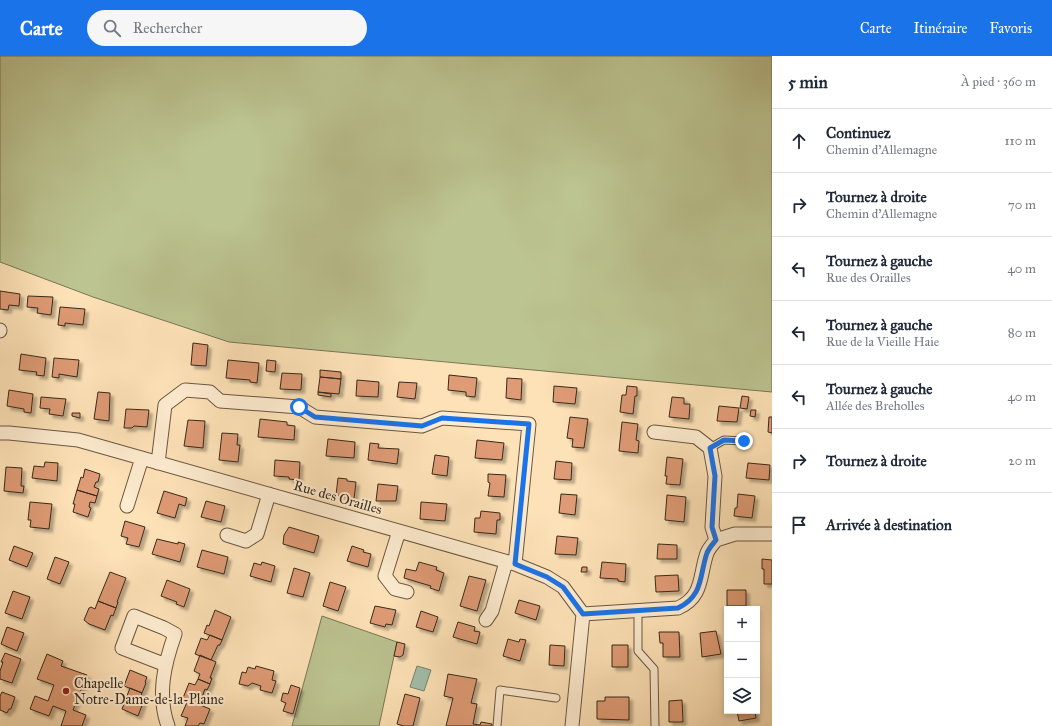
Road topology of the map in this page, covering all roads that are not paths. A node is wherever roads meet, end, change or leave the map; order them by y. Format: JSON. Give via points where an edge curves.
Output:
{"nodes":[{"id":1,"x":654,"y":432,"type":"dead end"},
{"id":2,"x":0,"y":433,"type":"edge"},
{"id":3,"x":744,"y":441,"type":"dead end"},
{"id":4,"x":710,"y":448,"type":"junction"},
{"id":5,"x":142,"y":458,"type":"junction"},
{"id":6,"x":158,"y":463,"type":"junction"},
{"id":7,"x":269,"y":494,"type":"junction"},
{"id":8,"x":127,"y":506,"type":"dead end"},
{"id":9,"x":399,"y":531,"type":"junction"},
{"id":10,"x":772,"y":534,"type":"edge"},
{"id":11,"x":227,"y":535,"type":"dead end"},
{"id":12,"x":716,"y":540,"type":"junction"},
{"id":13,"x":510,"y":563,"type":"junction"},
{"id":14,"x":407,"y":592,"type":"dead end"},
{"id":15,"x":638,"y":611,"type":"junction"},
{"id":16,"x":583,"y":614,"type":"junction"},
{"id":17,"x":486,"y":620,"type":"dead end"},
{"id":18,"x":166,"y":665,"type":"dead end"},
{"id":19,"x":556,"y":698,"type":"dead end"},
{"id":20,"x":168,"y":726,"type":"edge"},
{"id":21,"x":496,"y":726,"type":"edge"},
{"id":22,"x":572,"y":726,"type":"edge"},
{"id":23,"x":655,"y":726,"type":"edge"}],
"edges":[{"from":1,"to":4,"type":"street","via":[[696,437]]},
{"from":2,"to":5,"type":"street","name":"Rue des Orailles","via":[[78,440]]},
{"from":3,"to":4,"type":"lane","via":[[724,440]]},
{"from":4,"to":12,"type":"street","via":[[715,476],[712,527]]},
{"from":5,"to":6,"type":"street","name":"Rue des Orailles"},
{"from":5,"to":8,"type":"street"},
{"from":6,"to":7,"type":"street","name":"Rue des Orailles"},
{"from":6,"to":13,"type":"street","via":[[165,405],[185,390],[210,392],[220,401],[299,407],[315,417],[422,426],[442,418],[529,424]]},
{"from":7,"to":9,"type":"street","name":"Rue des Orailles"},
{"from":7,"to":11,"type":"street","via":[[257,534],[246,541]]},
{"from":9,"to":13,"type":"street","name":"Rue des Orailles"},
{"from":9,"to":14,"type":"street","via":[[385,576],[394,589]]},
{"from":10,"to":12,"type":"street","via":[[734,534]]},
{"from":12,"to":15,"type":"street","via":[[708,552],[698,589],[690,601],[678,608]]},
{"from":13,"to":16,"type":"street","name":"Rue des Orailles","via":[[547,577],[563,587]]},
{"from":13,"to":17,"type":"street","via":[[492,611]]},
{"from":15,"to":16,"type":"street"},
{"from":15,"to":23,"type":"lane","via":[[638,651],[654,669]]},
{"from":16,"to":22,"type":"street"},
{"from":18,"to":20,"type":"street","via":[[162,703]]},
{"from":19,"to":21,"type":"lane","via":[[500,690]]}]}
